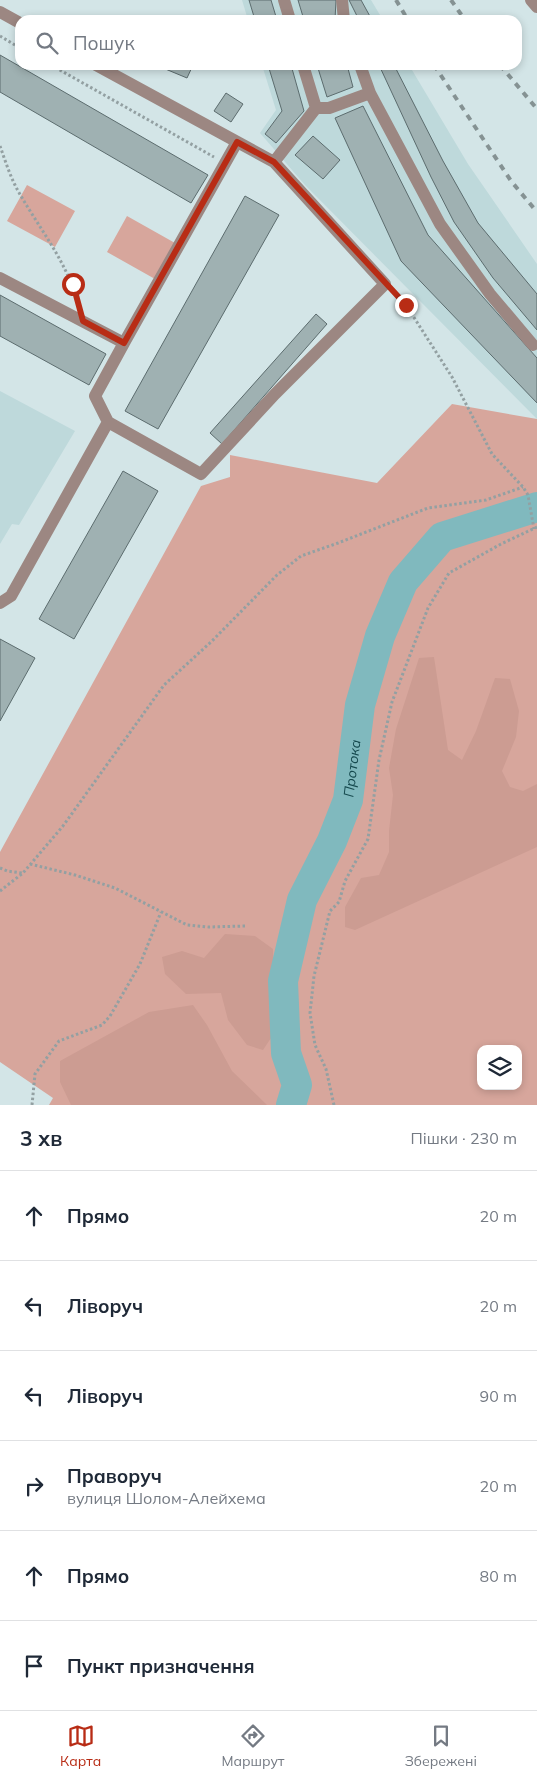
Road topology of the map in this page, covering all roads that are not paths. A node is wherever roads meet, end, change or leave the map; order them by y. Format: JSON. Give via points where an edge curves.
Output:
{"nodes":[{"id":1,"x":284,"y":0,"type":"edge"},
{"id":2,"x":342,"y":0,"type":"edge"},
{"id":3,"x":531,"y":0,"type":"edge"},
{"id":4,"x":537,"y":7,"type":"edge"},
{"id":5,"x":0,"y":12,"type":"edge"},
{"id":6,"x":288,"y":15,"type":"edge"},
{"id":7,"x":344,"y":15,"type":"edge"},
{"id":8,"x":15,"y":20,"type":"edge"},
{"id":9,"x":105,"y":70,"type":"edge"},
{"id":10,"x":305,"y":70,"type":"edge"},
{"id":11,"x":362,"y":70,"type":"edge"},
{"id":12,"x":370,"y":93,"type":"junction"},
{"id":13,"x":316,"y":108,"type":"junction"},
{"id":14,"x":237,"y":142,"type":"junction"},
{"id":15,"x":274,"y":162,"type":"junction"},
{"id":16,"x":0,"y":278,"type":"edge"},
{"id":17,"x":124,"y":343,"type":"junction"},
{"id":18,"x":533,"y":345,"type":"dead end"},
{"id":19,"x":108,"y":422,"type":"junction"},
{"id":20,"x":0,"y":603,"type":"edge"}],
"edges":[{"from":1,"to":6,"type":"street"},
{"from":2,"to":7,"type":"street"},
{"from":3,"to":4,"type":"street"},
{"from":5,"to":8,"type":"street"},
{"from":9,"to":14,"type":"street"},
{"from":10,"to":13,"type":"street"},
{"from":11,"to":12,"type":"street"},
{"from":12,"to":13,"type":"street","via":[[328,108]]},
{"from":12,"to":18,"type":"street","via":[[440,224],[490,294]]},
{"from":13,"to":15,"type":"street"},
{"from":14,"to":15,"type":"street"},
{"from":14,"to":17,"type":"street"},
{"from":15,"to":19,"type":"street","via":[[385,284],[200,474]]},
{"from":16,"to":17,"type":"street"},
{"from":17,"to":19,"type":"street","via":[[94,396]]},
{"from":19,"to":20,"type":"street","via":[[11,596]]}]}
